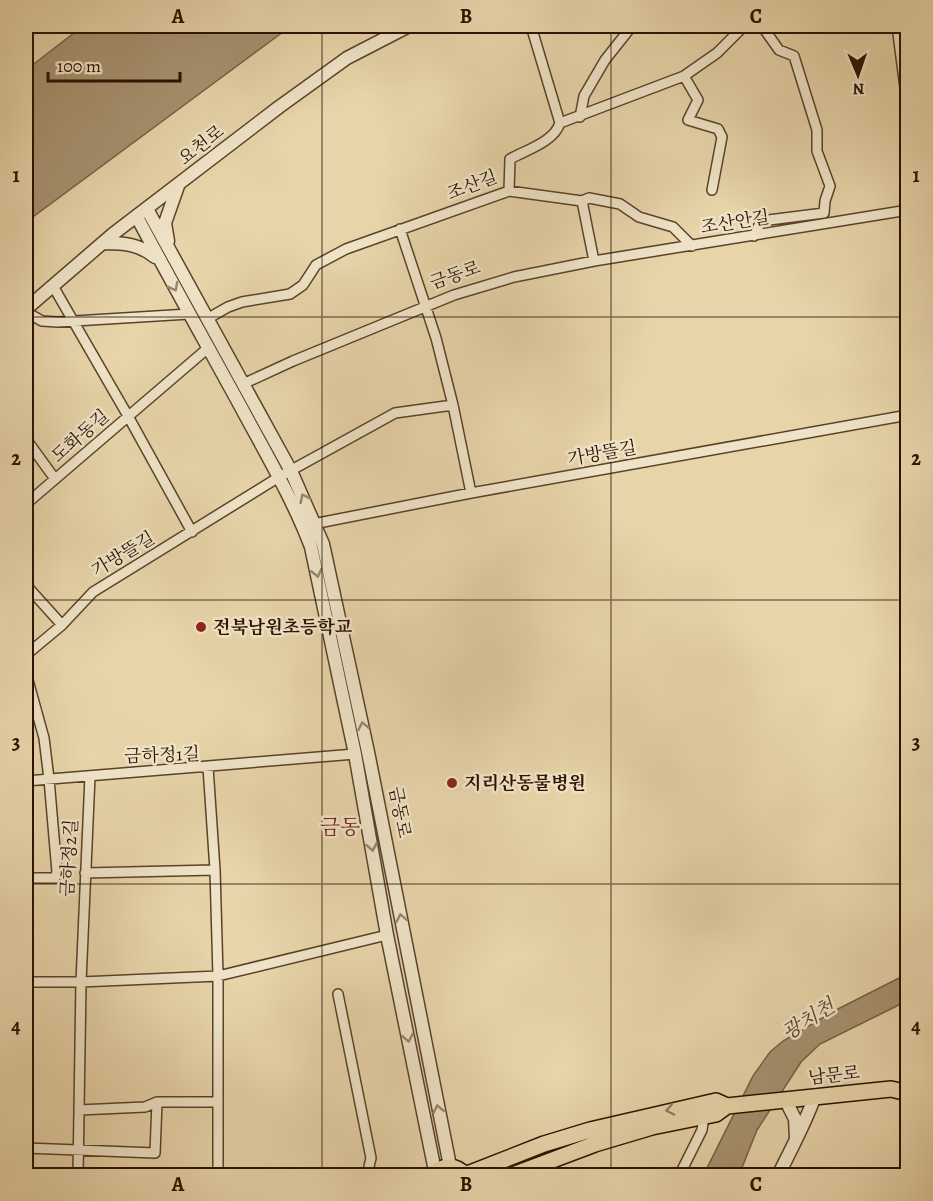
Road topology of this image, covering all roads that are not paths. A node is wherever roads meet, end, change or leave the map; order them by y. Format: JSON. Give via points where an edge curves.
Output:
{"nodes":[{"id":1,"x":409,"y":26,"type":"edge"},
{"id":2,"x":531,"y":26,"type":"edge"},
{"id":3,"x":632,"y":26,"type":"edge"},
{"id":4,"x":744,"y":26,"type":"edge"},
{"id":5,"x":762,"y":26,"type":"edge"},
{"id":6,"x":897,"y":26,"type":"edge"},
{"id":7,"x":684,"y":76,"type":"junction"},
{"id":8,"x":908,"y":111,"type":"edge"},
{"id":9,"x":580,"y":117,"type":"junction"},
{"id":10,"x":560,"y":123,"type":"junction"},
{"id":11,"x":179,"y":185,"type":"junction"},
{"id":12,"x":712,"y":190,"type":"dead end"},
{"id":13,"x":509,"y":191,"type":"junction"},
{"id":14,"x":582,"y":201,"type":"junction"},
{"id":15,"x":908,"y":210,"type":"edge"},
{"id":16,"x":142,"y":213,"type":"junction"},
{"id":17,"x":400,"y":230,"type":"junction"},
{"id":18,"x":754,"y":236,"type":"junction"},
{"id":19,"x":104,"y":243,"type":"junction"},
{"id":20,"x":692,"y":246,"type":"junction"},
{"id":21,"x":172,"y":254,"type":"junction"},
{"id":22,"x":160,"y":260,"type":"junction"},
{"id":23,"x":594,"y":261,"type":"junction"},
{"id":24,"x":53,"y":286,"type":"junction"},
{"id":25,"x":425,"y":306,"type":"junction"},
{"id":26,"x":26,"y":311,"type":"edge"},
{"id":27,"x":189,"y":314,"type":"junction"},
{"id":28,"x":207,"y":319,"type":"junction"},
{"id":29,"x":72,"y":321,"type":"junction"},
{"id":30,"x":208,"y":348,"type":"junction"},
{"id":31,"x":243,"y":384,"type":"junction"},
{"id":32,"x":453,"y":405,"type":"junction"},
{"id":33,"x":128,"y":416,"type":"junction"},
{"id":34,"x":908,"y":416,"type":"edge"},
{"id":35,"x":26,"y":439,"type":"edge"},
{"id":36,"x":291,"y":471,"type":"junction"},
{"id":37,"x":279,"y":477,"type":"junction"},
{"id":38,"x":55,"y":479,"type":"junction"},
{"id":39,"x":471,"y":493,"type":"junction"},
{"id":40,"x":26,"y":504,"type":"edge"},
{"id":41,"x":309,"y":524,"type":"junction"},
{"id":42,"x":192,"y":532,"type":"junction"},
{"id":43,"x":26,"y":585,"type":"edge"},
{"id":44,"x":62,"y":625,"type":"junction"},
{"id":45,"x":26,"y":655,"type":"edge"},
{"id":46,"x":26,"y":673,"type":"edge"},
{"id":47,"x":355,"y":754,"type":"junction"},
{"id":48,"x":208,"y":767,"type":"junction"},
{"id":49,"x":90,"y":776,"type":"junction"},
{"id":50,"x":50,"y":779,"type":"junction"},
{"id":51,"x":26,"y":781,"type":"edge"},
{"id":52,"x":216,"y":870,"type":"junction"},
{"id":53,"x":85,"y":873,"type":"junction"},
{"id":54,"x":26,"y":878,"type":"edge"},
{"id":55,"x":387,"y":935,"type":"junction"},
{"id":56,"x":218,"y":976,"type":"junction"},
{"id":57,"x":26,"y":982,"type":"edge"},
{"id":58,"x":81,"y":982,"type":"junction"},
{"id":59,"x":338,"y":994,"type":"dead end"},
{"id":60,"x":908,"y":1080,"type":"edge"},
{"id":61,"x":891,"y":1089,"type":"junction"},
{"id":62,"x":908,"y":1093,"type":"edge"},
{"id":63,"x":815,"y":1096,"type":"junction"},
{"id":64,"x":783,"y":1100,"type":"junction"},
{"id":65,"x":157,"y":1102,"type":"junction"},
{"id":66,"x":218,"y":1102,"type":"junction"},
{"id":67,"x":727,"y":1106,"type":"junction"},
{"id":68,"x":79,"y":1110,"type":"junction"},
{"id":69,"x":704,"y":1116,"type":"junction"},
{"id":70,"x":592,"y":1137,"type":"junction"},
{"id":71,"x":796,"y":1138,"type":"junction"},
{"id":72,"x":26,"y":1148,"type":"edge"},
{"id":73,"x":79,"y":1152,"type":"junction"},
{"id":74,"x":439,"y":1171,"type":"edge"},
{"id":75,"x":466,"y":1175,"type":"edge"},
{"id":76,"x":78,"y":1176,"type":"edge"},
{"id":77,"x":218,"y":1176,"type":"edge"},
{"id":78,"x":360,"y":1176,"type":"edge"},
{"id":79,"x":510,"y":1176,"type":"edge"},
{"id":80,"x":679,"y":1176,"type":"edge"},
{"id":81,"x":778,"y":1176,"type":"edge"}],
"edges":[{"from":1,"to":11,"type":"street","name":"요천로","via":[[348,58]]},
{"from":2,"to":10,"type":"street"},
{"from":3,"to":9,"type":"street","via":[[605,60],[584,96]]},
{"from":4,"to":7,"type":"street","name":"조산길","via":[[717,53]]},
{"from":5,"to":18,"type":"street","via":[[779,50],[794,57],[830,186],[824,213],[760,221]]},
{"from":6,"to":8,"type":"street"},
{"from":7,"to":9,"type":"street","name":"조산길"},
{"from":7,"to":12,"type":"street","via":[[698,100],[688,120],[718,129],[722,137]]},
{"from":9,"to":10,"type":"street","name":"조산길"},
{"from":10,"to":13,"type":"street","name":"조산길","via":[[549,138],[510,159]]},
{"from":11,"to":16,"type":"street","name":"요천로"},
{"from":11,"to":21,"type":"street","via":[[165,223]]},
{"from":13,"to":14,"type":"street","name":"조산안길"},
{"from":13,"to":17,"type":"street","name":"조산길"},
{"from":14,"to":20,"type":"street","name":"조산안길","via":[[589,198],[620,204],[639,217],[672,227]]},
{"from":14,"to":23,"type":"street"},
{"from":15,"to":18,"type":"street","name":"조산안길"},
{"from":16,"to":19,"type":"street","name":"요천로"},
{"from":16,"to":21,"type":"street","name":"금동로"},
{"from":16,"to":22,"type":"street","name":"금동로"},
{"from":17,"to":25,"type":"street"},
{"from":17,"to":28,"type":"street","name":"조산길","via":[[346,249],[316,265],[303,285],[290,294],[242,302]]},
{"from":18,"to":20,"type":"street","name":"조산안길"},
{"from":19,"to":22,"type":"street","via":[[145,248]]},
{"from":19,"to":24,"type":"street","name":"요천로"},
{"from":20,"to":23,"type":"street","name":"금동로"},
{"from":21,"to":28,"type":"street","name":"금동로"},
{"from":22,"to":27,"type":"street","name":"금동로","one_way":true},
{"from":23,"to":25,"type":"street","name":"금동로","via":[[514,277]]},
{"from":24,"to":26,"type":"street","name":"요천로"},
{"from":24,"to":29,"type":"street","name":"도화동길"},
{"from":25,"to":31,"type":"street","name":"금동로"},
{"from":25,"to":32,"type":"street"},
{"from":26,"to":29,"type":"street","name":"요천로","via":[[42,321]]},
{"from":27,"to":29,"type":"street","name":"요천로"},
{"from":27,"to":30,"type":"street","name":"금동로"},
{"from":28,"to":31,"type":"street","name":"금동로"},
{"from":29,"to":33,"type":"street","name":"도화동길"},
{"from":30,"to":33,"type":"street","name":"도화동길"},
{"from":30,"to":37,"type":"street","name":"금동로"},
{"from":31,"to":36,"type":"street","name":"금동로"},
{"from":32,"to":36,"type":"street","via":[[394,413]]},
{"from":32,"to":39,"type":"street"},
{"from":33,"to":38,"type":"street","name":"도화동길"},
{"from":33,"to":42,"type":"street","name":"도화동길"},
{"from":34,"to":39,"type":"street","name":"가방뜰길"},
{"from":35,"to":38,"type":"street"},
{"from":36,"to":37,"type":"street"},
{"from":41,"to":36,"type":"street","name":"금동로","one_way":true},
{"from":37,"to":41,"type":"street","name":"금동로"},
{"from":37,"to":42,"type":"street","name":"가방뜰길"},
{"from":38,"to":40,"type":"street","name":"도화동길"},
{"from":39,"to":41,"type":"street","name":"가방뜰길"},
{"from":41,"to":47,"type":"street","name":"금동로","one_way":true},
{"from":74,"to":41,"type":"street","name":"금동로","one_way":true,"via":[[333,583],[323,543]]},
{"from":42,"to":44,"type":"street","name":"가방뜰길","via":[[93,592]]},
{"from":43,"to":44,"type":"street"},
{"from":44,"to":45,"type":"street","name":"가방뜰길"},
{"from":46,"to":50,"type":"street","via":[[44,738]]},
{"from":47,"to":48,"type":"street"},
{"from":47,"to":55,"type":"street","name":"금동로","one_way":true},
{"from":48,"to":49,"type":"street","name":"금하정1길"},
{"from":48,"to":52,"type":"street","name":"금하정1길"},
{"from":49,"to":50,"type":"street"},
{"from":49,"to":53,"type":"street","name":"금하정2길"},
{"from":50,"to":51,"type":"street"},
{"from":50,"to":54,"type":"street","name":"금하정2길","via":[[57,872],[55,878]]},
{"from":52,"to":53,"type":"street"},
{"from":52,"to":56,"type":"street","name":"금하정1길"},
{"from":53,"to":58,"type":"street","name":"금하정2길"},
{"from":55,"to":56,"type":"street"},
{"from":55,"to":74,"type":"street","name":"금동로","one_way":true},
{"from":56,"to":58,"type":"street"},
{"from":56,"to":66,"type":"street","name":"금하정1길"},
{"from":57,"to":58,"type":"street"},
{"from":58,"to":68,"type":"street","name":"금하정2길"},
{"from":59,"to":78,"type":"street","via":[[371,1158],[368,1171]]},
{"from":60,"to":61,"type":"main road","name":"남문로"},
{"from":61,"to":62,"type":"main road","name":"남문로"},
{"from":61,"to":63,"type":"main road","name":"남문로"},
{"from":63,"to":64,"type":"main road","name":"남문로"},
{"from":63,"to":71,"type":"street"},
{"from":64,"to":67,"type":"main road","name":"남문로"},
{"from":64,"to":71,"type":"street","via":[[795,1119]]},
{"from":65,"to":66,"type":"street"},
{"from":65,"to":68,"type":"street","via":[[144,1107]]},
{"from":65,"to":73,"type":"street","via":[[155,1153]]},
{"from":66,"to":77,"type":"street","name":"금하정1길"},
{"from":67,"to":69,"type":"main road"},
{"from":67,"to":70,"type":"main road","one_way":true,"via":[[716,1101]]},
{"from":68,"to":73,"type":"street","name":"금하정2길"},
{"from":69,"to":70,"type":"main road"},
{"from":69,"to":80,"type":"street","via":[[702,1130]]},
{"from":70,"to":75,"type":"main road","via":[[544,1144]]},
{"from":70,"to":79,"type":"main road"},
{"from":71,"to":81,"type":"street"},
{"from":72,"to":73,"type":"street"},
{"from":73,"to":76,"type":"street","name":"금하정2길"},
{"from":74,"to":75,"type":"main road","via":[[456,1168]]}]}
